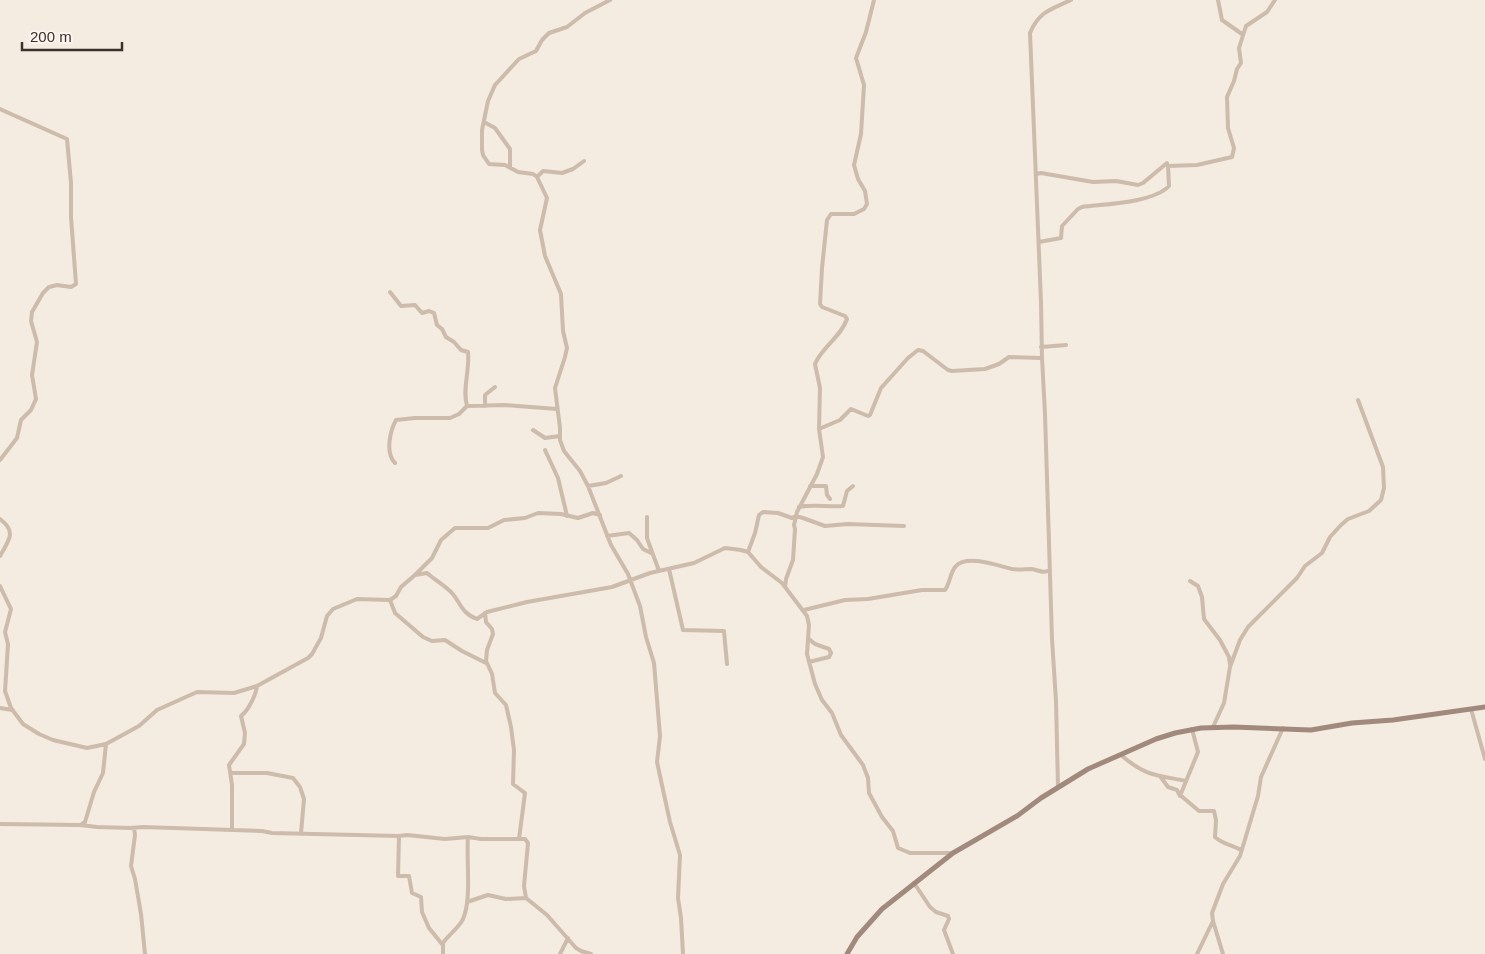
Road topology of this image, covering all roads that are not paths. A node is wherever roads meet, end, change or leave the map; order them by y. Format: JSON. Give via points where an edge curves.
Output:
{"nodes":[{"id":1,"x":610,"y":0,"type":"edge"},
{"id":2,"x":874,"y":0,"type":"edge"},
{"id":3,"x":1071,"y":0,"type":"edge"},
{"id":4,"x":1218,"y":0,"type":"edge"},
{"id":5,"x":1275,"y":0,"type":"edge"},
{"id":6,"x":1242,"y":34,"type":"junction"},
{"id":7,"x":0,"y":109,"type":"edge"},
{"id":8,"x":484,"y":122,"type":"junction"},
{"id":9,"x":584,"y":161,"type":"dead end"},
{"id":10,"x":1167,"y":163,"type":"dead end"},
{"id":11,"x":510,"y":167,"type":"junction"},
{"id":12,"x":1036,"y":174,"type":"junction"},
{"id":13,"x":537,"y":177,"type":"junction"},
{"id":14,"x":1038,"y":242,"type":"junction"},
{"id":15,"x":390,"y":292,"type":"dead end"},
{"id":16,"x":1066,"y":345,"type":"dead end"},
{"id":17,"x":1042,"y":347,"type":"junction"},
{"id":18,"x":1042,"y":358,"type":"junction"},
{"id":19,"x":494,"y":387,"type":"dead end"},
{"id":20,"x":1358,"y":400,"type":"dead end"},
{"id":21,"x":467,"y":406,"type":"junction"},
{"id":22,"x":485,"y":406,"type":"junction"},
{"id":23,"x":557,"y":409,"type":"junction"},
{"id":24,"x":819,"y":429,"type":"junction"},
{"id":25,"x":533,"y":430,"type":"dead end"},
{"id":26,"x":560,"y":436,"type":"junction"},
{"id":27,"x":545,"y":450,"type":"dead end"},
{"id":28,"x":0,"y":460,"type":"edge"},
{"id":29,"x":394,"y":463,"type":"dead end"},
{"id":30,"x":621,"y":476,"type":"dead end"},
{"id":31,"x":588,"y":486,"type":"junction"},
{"id":32,"x":810,"y":486,"type":"junction"},
{"id":33,"x":853,"y":486,"type":"dead end"},
{"id":34,"x":830,"y":499,"type":"dead end"},
{"id":35,"x":799,"y":507,"type":"junction"},
{"id":36,"x":600,"y":515,"type":"junction"},
{"id":37,"x":567,"y":516,"type":"junction"},
{"id":38,"x":796,"y":516,"type":"junction"},
{"id":39,"x":646,"y":517,"type":"dead end"},
{"id":40,"x":0,"y":519,"type":"edge"},
{"id":41,"x":904,"y":526,"type":"dead end"},
{"id":42,"x":607,"y":536,"type":"junction"},
{"id":43,"x":748,"y":552,"type":"junction"},
{"id":44,"x":652,"y":553,"type":"junction"},
{"id":45,"x":0,"y":556,"type":"edge"},
{"id":46,"x":669,"y":569,"type":"junction"},
{"id":47,"x":1050,"y":570,"type":"junction"},
{"id":48,"x":659,"y":571,"type":"junction"},
{"id":49,"x":415,"y":575,"type":"junction"},
{"id":50,"x":631,"y":581,"type":"junction"},
{"id":51,"x":1190,"y":581,"type":"dead end"},
{"id":52,"x":0,"y":586,"type":"edge"},
{"id":53,"x":785,"y":588,"type":"junction"},
{"id":54,"x":390,"y":600,"type":"junction"},
{"id":55,"x":804,"y":610,"type":"junction"},
{"id":56,"x":485,"y":613,"type":"junction"},
{"id":57,"x":0,"y":629,"type":"edge"},
{"id":58,"x":5,"y":634,"type":"junction"},
{"id":59,"x":808,"y":639,"type":"junction"},
{"id":60,"x":809,"y":662,"type":"junction"},
{"id":61,"x":487,"y":664,"type":"junction"},
{"id":62,"x":728,"y":664,"type":"dead end"},
{"id":63,"x":1230,"y":667,"type":"junction"},
{"id":64,"x":257,"y":686,"type":"junction"},
{"id":65,"x":1485,"y":707,"type":"edge"},
{"id":66,"x":0,"y":708,"type":"edge"},
{"id":67,"x":1471,"y":709,"type":"junction"},
{"id":68,"x":12,"y":710,"type":"junction"},
{"id":69,"x":1216,"y":727,"type":"junction"},
{"id":70,"x":1283,"y":728,"type":"junction"},
{"id":71,"x":1192,"y":730,"type":"junction"},
{"id":72,"x":106,"y":744,"type":"junction"},
{"id":73,"x":1121,"y":755,"type":"junction"},
{"id":74,"x":1485,"y":759,"type":"edge"},
{"id":75,"x":231,"y":774,"type":"junction"},
{"id":76,"x":1160,"y":776,"type":"junction"},
{"id":77,"x":1186,"y":781,"type":"junction"},
{"id":78,"x":1058,"y":787,"type":"junction"},
{"id":79,"x":1180,"y":796,"type":"junction"},
{"id":80,"x":0,"y":824,"type":"edge"},
{"id":81,"x":86,"y":824,"type":"junction"},
{"id":82,"x":134,"y":828,"type":"junction"},
{"id":83,"x":232,"y":830,"type":"junction"},
{"id":84,"x":301,"y":833,"type":"junction"},
{"id":85,"x":398,"y":836,"type":"junction"},
{"id":86,"x":468,"y":837,"type":"junction"},
{"id":87,"x":519,"y":839,"type":"junction"},
{"id":88,"x":1241,"y":850,"type":"junction"},
{"id":89,"x":953,"y":853,"type":"junction"},
{"id":90,"x":914,"y":883,"type":"junction"},
{"id":91,"x":526,"y":898,"type":"junction"},
{"id":92,"x":467,"y":902,"type":"junction"},
{"id":93,"x":1212,"y":921,"type":"junction"},
{"id":94,"x":568,"y":938,"type":"junction"},
{"id":95,"x":442,"y":944,"type":"junction"},
{"id":96,"x":580,"y":953,"type":"edge"},
{"id":97,"x":145,"y":954,"type":"edge"},
{"id":98,"x":443,"y":954,"type":"edge"},
{"id":99,"x":560,"y":954,"type":"edge"},
{"id":100,"x":591,"y":954,"type":"edge"},
{"id":101,"x":684,"y":954,"type":"edge"},
{"id":102,"x":847,"y":954,"type":"edge"},
{"id":103,"x":953,"y":954,"type":"edge"},
{"id":104,"x":1197,"y":954,"type":"edge"},
{"id":105,"x":1223,"y":954,"type":"edge"}],
"edges":[{"from":1,"to":8,"type":"street","via":[[584,13],[567,27],[549,33],[534,52],[514,64],[495,85]]},
{"from":2,"to":24,"type":"street","via":[[856,58],[864,85],[854,165],[867,204],[854,214],[831,214],[827,220],[820,304],[822,308],[847,319],[842,331],[815,364],[820,388]]},
{"from":3,"to":12,"type":"street","via":[[1044,12],[1030,31]]},
{"from":4,"to":6,"type":"street","via":[[1222,20]]},
{"from":5,"to":6,"type":"street","via":[[1267,12],[1248,24]]},
{"from":6,"to":14,"type":"street","via":[[1241,63],[1227,97],[1228,128],[1234,148],[1232,157],[1197,165],[1168,166],[1169,186],[1164,190],[1141,199],[1082,207],[1062,226],[1060,239]]},
{"from":7,"to":28,"type":"street","via":[[67,138],[76,284],[49,287],[32,312],[37,342],[32,375],[36,399],[21,420],[17,438]]},
{"from":8,"to":11,"type":"street","via":[[495,128],[510,149]]},
{"from":8,"to":11,"type":"street","via":[[482,150],[486,160],[489,164]]},
{"from":9,"to":13,"type":"street","via":[[570,170],[558,173],[543,171]]},
{"from":10,"to":12,"type":"street","via":[[1138,185]]},
{"from":11,"to":13,"type":"street"},
{"from":12,"to":14,"type":"street"},
{"from":13,"to":23,"type":"street","via":[[547,198],[541,226],[544,251],[561,294],[567,348],[555,388]]},
{"from":14,"to":17,"type":"street"},
{"from":15,"to":21,"type":"street","via":[[400,305],[414,305],[422,313],[434,313],[437,325],[446,337],[468,352]]},
{"from":16,"to":17,"type":"street"},
{"from":17,"to":18,"type":"street"},
{"from":18,"to":24,"type":"street","via":[[1009,357],[985,369],[952,371],[918,350],[881,388],[870,415],[851,409],[840,420]]},
{"from":18,"to":47,"type":"street"},
{"from":19,"to":22,"type":"street","via":[[485,395]]},
{"from":20,"to":63,"type":"street","via":[[1382,467],[1384,488],[1381,500],[1369,512],[1348,519],[1330,537],[1322,553],[1305,566],[1252,624],[1240,640]]},
{"from":21,"to":22,"type":"street"},
{"from":21,"to":29,"type":"street","via":[[450,418],[396,420],[389,445],[390,458]]},
{"from":22,"to":23,"type":"street"},
{"from":23,"to":26,"type":"street"},
{"from":24,"to":32,"type":"street","via":[[823,458]]},
{"from":25,"to":26,"type":"street","via":[[545,438]]},
{"from":26,"to":31,"type":"street","via":[[561,446]]},
{"from":27,"to":37,"type":"street","via":[[558,478]]},
{"from":30,"to":31,"type":"street","via":[[610,482]]},
{"from":31,"to":36,"type":"street"},
{"from":32,"to":34,"type":"street","via":[[826,486]]},
{"from":32,"to":35,"type":"street"},
{"from":33,"to":35,"type":"street","via":[[847,490],[843,506]]},
{"from":35,"to":38,"type":"street"},
{"from":36,"to":37,"type":"street"},
{"from":36,"to":42,"type":"street"},
{"from":37,"to":49,"type":"street","via":[[535,514],[504,520],[488,528],[455,528],[441,540],[432,558]]},
{"from":38,"to":41,"type":"street","via":[[825,526]]},
{"from":38,"to":43,"type":"street","via":[[761,512]]},
{"from":38,"to":53,"type":"street","via":[[793,560]]},
{"from":39,"to":44,"type":"street"},
{"from":40,"to":45,"type":"street","via":[[10,530],[7,545]]},
{"from":42,"to":44,"type":"street","via":[[629,533],[643,549]]},
{"from":42,"to":50,"type":"street"},
{"from":43,"to":46,"type":"street","via":[[725,548],[694,563]]},
{"from":43,"to":53,"type":"street"},
{"from":44,"to":48,"type":"street"},
{"from":46,"to":48,"type":"street"},
{"from":46,"to":62,"type":"street","via":[[682,628],[685,631],[724,631]]},
{"from":47,"to":55,"type":"street","via":[[1039,572],[981,561],[968,562],[956,566],[944,590],[845,600]]},
{"from":47,"to":78,"type":"street"},
{"from":48,"to":50,"type":"street"},
{"from":49,"to":54,"type":"street"},
{"from":49,"to":56,"type":"street","via":[[427,573],[440,582],[475,619]]},
{"from":50,"to":56,"type":"street"},
{"from":50,"to":101,"type":"street","via":[[656,670],[660,736],[657,762],[680,855],[678,898]]},
{"from":51,"to":63,"type":"street","via":[[1198,586],[1204,619],[1220,640]]},
{"from":52,"to":58,"type":"street","via":[[11,609]]},
{"from":53,"to":55,"type":"street"},
{"from":54,"to":61,"type":"street","via":[[395,613],[423,637],[432,641],[445,640]]},
{"from":54,"to":64,"type":"street","via":[[358,599],[333,609],[327,616],[314,652]]},
{"from":55,"to":59,"type":"street","via":[[810,625]]},
{"from":56,"to":61,"type":"street","via":[[486,623],[493,634],[486,650]]},
{"from":57,"to":58,"type":"street"},
{"from":58,"to":68,"type":"street","via":[[8,644],[5,692]]},
{"from":59,"to":60,"type":"street"},
{"from":59,"to":60,"type":"street","via":[[831,653],[829,657]]},
{"from":60,"to":89,"type":"street","via":[[822,700],[862,764],[868,778],[869,794],[893,831],[898,848],[910,853]]},
{"from":61,"to":87,"type":"street","via":[[495,693],[505,703],[510,720],[514,750],[513,784],[525,793]]},
{"from":63,"to":69,"type":"street","via":[[1225,701],[1216,719]]},
{"from":64,"to":72,"type":"street","via":[[234,693],[196,692],[157,710],[138,726]]},
{"from":64,"to":75,"type":"street","via":[[254,699],[241,716],[244,744],[228,765]]},
{"from":65,"to":67,"type":"street"},
{"from":66,"to":68,"type":"street"},
{"from":67,"to":70,"type":"street","via":[[1320,729]]},
{"from":67,"to":74,"type":"street"},
{"from":68,"to":72,"type":"street","via":[[23,724],[48,738],[87,748]]},
{"from":69,"to":70,"type":"street"},
{"from":69,"to":71,"type":"street"},
{"from":70,"to":88,"type":"street","via":[[1261,777]]},
{"from":71,"to":73,"type":"street","via":[[1156,739]]},
{"from":71,"to":77,"type":"street","via":[[1198,752]]},
{"from":72,"to":81,"type":"street","via":[[103,773],[94,792]]},
{"from":73,"to":76,"type":"street","via":[[1142,771]]},
{"from":73,"to":78,"type":"street"},
{"from":75,"to":83,"type":"street"},
{"from":75,"to":84,"type":"street","via":[[267,773],[294,778],[304,799]]},
{"from":76,"to":77,"type":"street"},
{"from":76,"to":79,"type":"street"},
{"from":77,"to":79,"type":"street"},
{"from":78,"to":89,"type":"street","via":[[1017,816]]},
{"from":79,"to":88,"type":"street","via":[[1199,811],[1214,811],[1214,836],[1221,843]]},
{"from":80,"to":81,"type":"street"},
{"from":81,"to":82,"type":"street"},
{"from":82,"to":83,"type":"street"},
{"from":82,"to":97,"type":"street","via":[[131,866]]},
{"from":83,"to":84,"type":"street"},
{"from":84,"to":85,"type":"street"},
{"from":85,"to":86,"type":"street"},
{"from":85,"to":95,"type":"street","via":[[398,876],[409,876],[412,893],[420,898],[429,928]]},
{"from":86,"to":87,"type":"street"},
{"from":86,"to":92,"type":"street"},
{"from":87,"to":91,"type":"street","via":[[526,839],[528,843]]},
{"from":88,"to":93,"type":"street","via":[[1222,887],[1212,912]]},
{"from":89,"to":90,"type":"street"},
{"from":90,"to":102,"type":"street","via":[[875,916]]},
{"from":90,"to":103,"type":"street","via":[[932,910],[948,916],[944,930]]},
{"from":91,"to":92,"type":"street","via":[[506,899],[488,895]]},
{"from":91,"to":94,"type":"street"},
{"from":92,"to":95,"type":"street","via":[[462,922]]},
{"from":93,"to":104,"type":"street"},
{"from":93,"to":105,"type":"street"},
{"from":94,"to":96,"type":"street"},
{"from":94,"to":99,"type":"street"},
{"from":95,"to":98,"type":"street"},
{"from":96,"to":100,"type":"street"}]}
